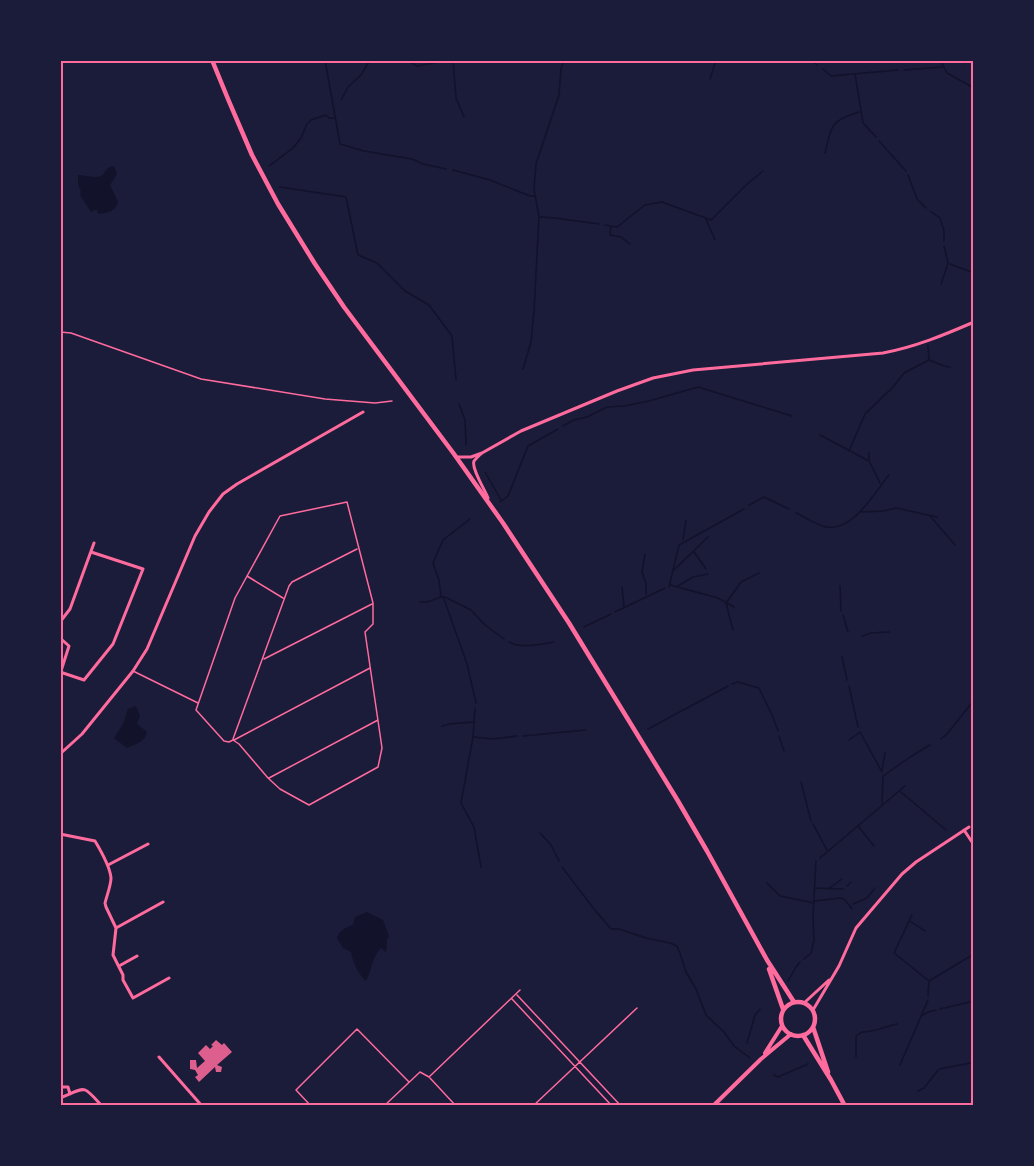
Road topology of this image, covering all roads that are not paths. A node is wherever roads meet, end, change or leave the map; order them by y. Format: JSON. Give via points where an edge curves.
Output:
{"nodes":[{"id":1,"x":212,"y":60,"type":"edge"},
{"id":2,"x":974,"y":322,"type":"edge"},
{"id":3,"x":363,"y":412,"type":"dead end"},
{"id":4,"x":482,"y":453,"type":"junction"},
{"id":5,"x":456,"y":457,"type":"junction"},
{"id":6,"x":490,"y":505,"type":"junction"},
{"id":7,"x":94,"y":543,"type":"dead end"},
{"id":8,"x":358,"y":548,"type":"junction"},
{"id":9,"x":91,"y":552,"type":"junction"},
{"id":10,"x":246,"y":576,"type":"junction"},
{"id":11,"x":284,"y":598,"type":"junction"},
{"id":12,"x":373,"y":603,"type":"junction"},
{"id":13,"x":60,"y":622,"type":"edge"},
{"id":14,"x":60,"y":638,"type":"edge"},
{"id":15,"x":263,"y":659,"type":"junction"},
{"id":16,"x":370,"y":668,"type":"junction"},
{"id":17,"x":133,"y":671,"type":"junction"},
{"id":18,"x":60,"y":673,"type":"edge"},
{"id":19,"x":198,"y":703,"type":"junction"},
{"id":20,"x":378,"y":720,"type":"junction"},
{"id":21,"x":233,"y":740,"type":"junction"},
{"id":22,"x":60,"y":754,"type":"edge"},
{"id":23,"x":268,"y":778,"type":"junction"},
{"id":24,"x":969,"y":827,"type":"dead end"},
{"id":25,"x":964,"y":830,"type":"junction"},
{"id":26,"x":60,"y":834,"type":"edge"},
{"id":27,"x":148,"y":844,"type":"dead end"},
{"id":28,"x":974,"y":845,"type":"edge"},
{"id":29,"x":108,"y":865,"type":"junction"},
{"id":30,"x":163,"y":902,"type":"dead end"},
{"id":31,"x":117,"y":928,"type":"junction"},
{"id":32,"x":138,"y":956,"type":"dead end"},
{"id":33,"x":766,"y":960,"type":"junction"},
{"id":34,"x":118,"y":966,"type":"junction"},
{"id":35,"x":833,"y":976,"type":"junction"},
{"id":36,"x":169,"y":978,"type":"dead end"},
{"id":37,"x":520,"y":990,"type":"dead end"},
{"id":38,"x":515,"y":994,"type":"junction"},
{"id":39,"x":511,"y":998,"type":"junction"},
{"id":40,"x":794,"y":1002,"type":"junction"},
{"id":41,"x":804,"y":1003,"type":"junction"},
{"id":42,"x":637,"y":1008,"type":"dead end"},
{"id":43,"x":783,"y":1010,"type":"junction"},
{"id":44,"x":813,"y":1010,"type":"junction"},
{"id":45,"x":782,"y":1026,"type":"junction"},
{"id":46,"x":813,"y":1027,"type":"junction"},
{"id":47,"x":791,"y":1034,"type":"junction"},
{"id":48,"x":803,"y":1035,"type":"junction"},
{"id":49,"x":570,"y":1052,"type":"junction"},
{"id":50,"x":565,"y":1056,"type":"junction"},
{"id":51,"x":159,"y":1057,"type":"dead end"},
{"id":52,"x":761,"y":1059,"type":"junction"},
{"id":53,"x":580,"y":1062,"type":"junction"},
{"id":54,"x":574,"y":1066,"type":"junction"},
{"id":55,"x":429,"y":1077,"type":"junction"},
{"id":56,"x":831,"y":1080,"type":"junction"},
{"id":57,"x":409,"y":1083,"type":"junction"},
{"id":58,"x":60,"y":1087,"type":"edge"},
{"id":59,"x":70,"y":1094,"type":"junction"},
{"id":60,"x":60,"y":1098,"type":"edge"},
{"id":61,"x":102,"y":1106,"type":"edge"},
{"id":62,"x":202,"y":1106,"type":"edge"},
{"id":63,"x":311,"y":1106,"type":"edge"},
{"id":64,"x":384,"y":1106,"type":"edge"},
{"id":65,"x":456,"y":1106,"type":"edge"},
{"id":66,"x":532,"y":1106,"type":"edge"},
{"id":67,"x":612,"y":1106,"type":"edge"},
{"id":68,"x":621,"y":1106,"type":"edge"},
{"id":69,"x":713,"y":1106,"type":"edge"},
{"id":70,"x":845,"y":1106,"type":"edge"}],
"edges":[{"from":1,"to":5,"type":"main road","via":[[252,155],[284,214],[344,307]]},
{"from":2,"to":4,"type":"street","via":[[901,350],[693,370],[652,378],[532,426]]},
{"from":3,"to":17,"type":"street","via":[[223,494],[195,536],[147,649]]},
{"from":4,"to":5,"type":"street"},
{"from":4,"to":6,"type":"street","via":[[474,461],[474,468]]},
{"from":5,"to":6,"type":"main road"},
{"from":6,"to":33,"type":"main road","via":[[569,623],[660,771]]},
{"from":7,"to":9,"type":"street"},
{"from":8,"to":10,"type":"lane","via":[[347,502],[280,516]]},
{"from":8,"to":11,"type":"lane","via":[[292,582]]},
{"from":8,"to":12,"type":"lane"},
{"from":9,"to":13,"type":"street","via":[[70,609]]},
{"from":9,"to":18,"type":"street","via":[[143,569],[113,644],[84,680]]},
{"from":10,"to":11,"type":"lane"},
{"from":10,"to":19,"type":"lane"},
{"from":11,"to":15,"type":"lane"},
{"from":12,"to":15,"type":"lane"},
{"from":12,"to":16,"type":"lane","via":[[373,624],[365,632]]},
{"from":14,"to":18,"type":"street","via":[[69,646]]},
{"from":15,"to":21,"type":"lane"},
{"from":16,"to":20,"type":"lane"},
{"from":16,"to":21,"type":"lane"},
{"from":17,"to":19,"type":"lane"},
{"from":17,"to":22,"type":"street","via":[[82,734]]},
{"from":19,"to":21,"type":"lane","via":[[196,710],[224,741]]},
{"from":20,"to":23,"type":"lane"},
{"from":20,"to":23,"type":"lane","via":[[382,748],[378,767],[309,805]]},
{"from":21,"to":23,"type":"lane"},
{"from":24,"to":25,"type":"street"},
{"from":25,"to":28,"type":"street"},
{"from":25,"to":35,"type":"street","via":[[902,874],[856,928]]},
{"from":26,"to":29,"type":"street","via":[[95,841]]},
{"from":27,"to":29,"type":"street"},
{"from":29,"to":31,"type":"street","via":[[111,877],[105,903]]},
{"from":30,"to":31,"type":"street"},
{"from":31,"to":34,"type":"street","via":[[113,956]]},
{"from":32,"to":34,"type":"street"},
{"from":33,"to":40,"type":"main road"},
{"from":33,"to":43,"type":"main road"},
{"from":34,"to":36,"type":"street","via":[[133,998]]},
{"from":35,"to":41,"type":"street"},
{"from":35,"to":44,"type":"street"},
{"from":37,"to":38,"type":"lane"},
{"from":38,"to":39,"type":"lane"},
{"from":38,"to":49,"type":"lane"},
{"from":39,"to":50,"type":"lane"},
{"from":39,"to":55,"type":"lane"},
{"from":40,"to":41,"type":"main road"},
{"from":40,"to":43,"type":"main road"},
{"from":41,"to":44,"type":"main road"},
{"from":42,"to":53,"type":"lane"},
{"from":43,"to":45,"type":"main road"},
{"from":44,"to":46,"type":"main road"},
{"from":45,"to":47,"type":"main road"},
{"from":45,"to":52,"type":"street"},
{"from":46,"to":48,"type":"main road"},
{"from":46,"to":56,"type":"main road"},
{"from":47,"to":48,"type":"main road"},
{"from":47,"to":52,"type":"street"},
{"from":48,"to":56,"type":"main road"},
{"from":49,"to":50,"type":"lane"},
{"from":49,"to":53,"type":"lane"},
{"from":50,"to":54,"type":"lane"},
{"from":51,"to":62,"type":"street"},
{"from":52,"to":69,"type":"street"},
{"from":53,"to":54,"type":"lane"},
{"from":53,"to":68,"type":"lane"},
{"from":54,"to":66,"type":"lane"},
{"from":54,"to":67,"type":"lane"},
{"from":55,"to":57,"type":"lane","via":[[420,1072]]},
{"from":55,"to":65,"type":"lane"},
{"from":56,"to":70,"type":"main road"},
{"from":57,"to":63,"type":"lane","via":[[357,1029],[296,1090]]},
{"from":57,"to":64,"type":"lane"},
{"from":58,"to":59,"type":"street","via":[[68,1087]]},
{"from":59,"to":60,"type":"street"},
{"from":59,"to":61,"type":"street","via":[[88,1090]]}]}
